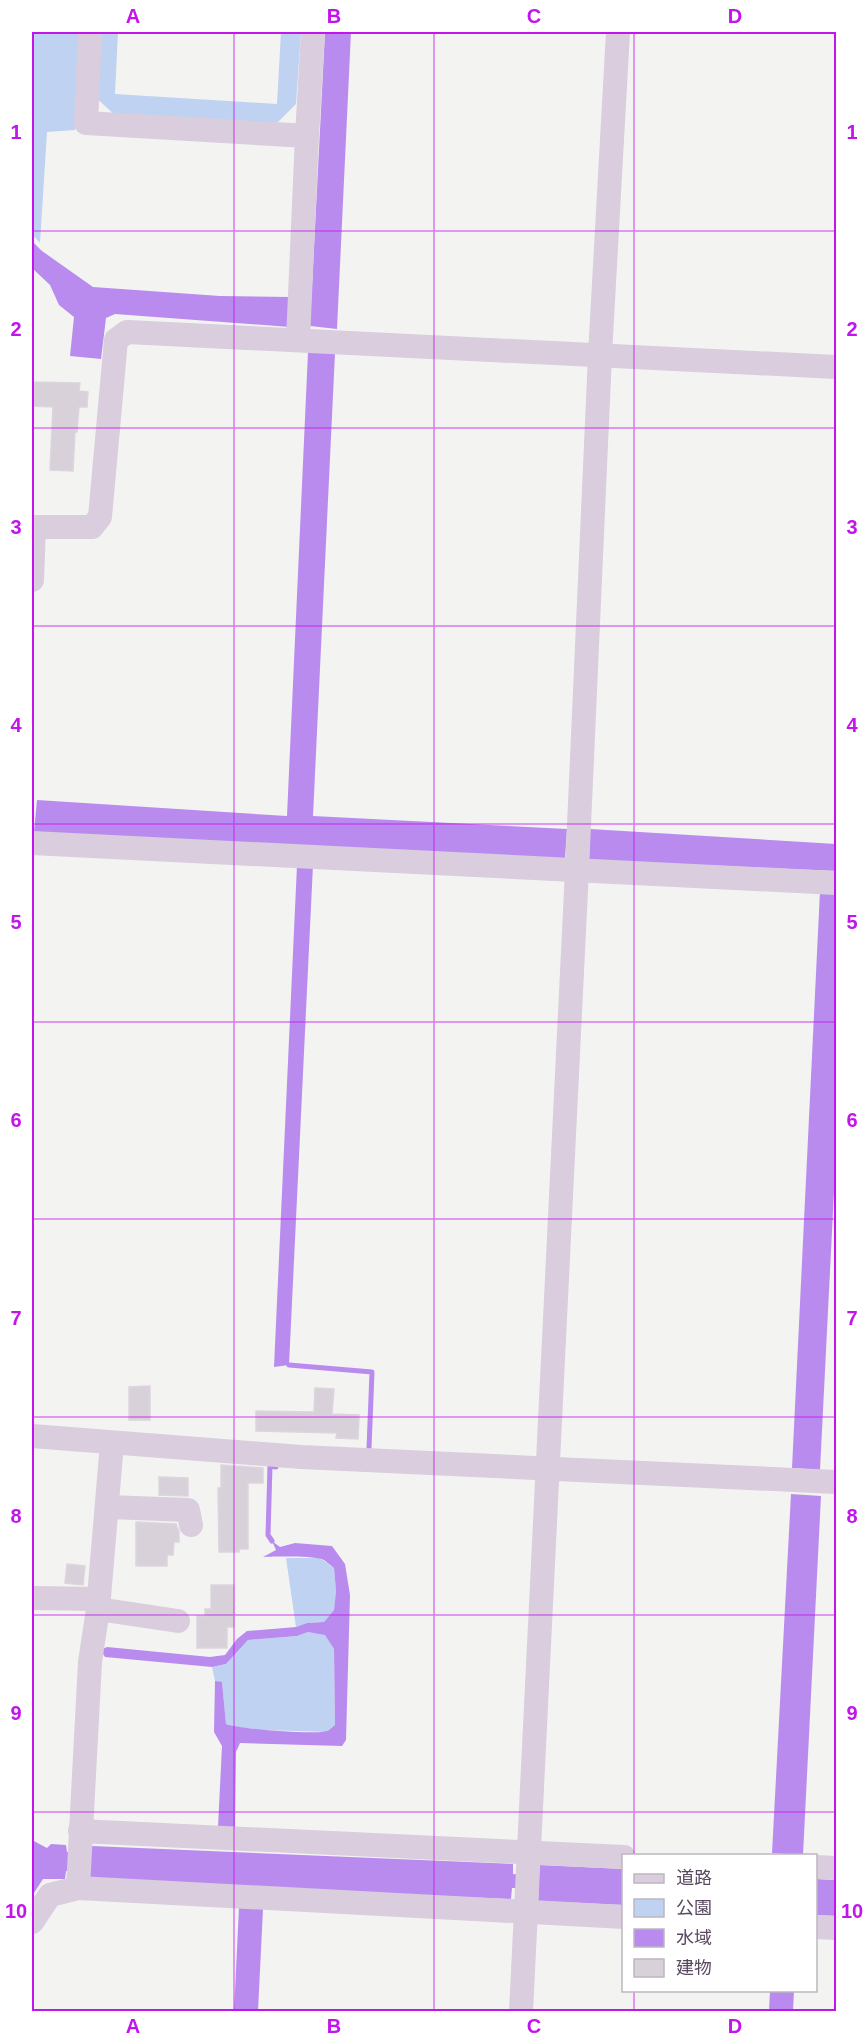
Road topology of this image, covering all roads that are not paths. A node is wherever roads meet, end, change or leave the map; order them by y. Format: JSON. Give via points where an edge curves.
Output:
{"nodes":[{"id":1,"x":90,"y":32,"type":"edge"},
{"id":2,"x":313,"y":32,"type":"edge"},
{"id":3,"x":618,"y":32,"type":"edge"},
{"id":4,"x":307,"y":136,"type":"junction"},
{"id":5,"x":309,"y":329,"type":"junction"},
{"id":6,"x":600,"y":356,"type":"junction"},
{"id":7,"x":837,"y":367,"type":"edge"},
{"id":8,"x":33,"y":527,"type":"edge"},
{"id":9,"x":32,"y":580,"type":"edge"},
{"id":10,"x":32,"y":843,"type":"edge"},
{"id":11,"x":577,"y":870,"type":"junction"},
{"id":12,"x":837,"y":883,"type":"edge"},
{"id":13,"x":32,"y":1422,"type":"edge"},
{"id":14,"x":32,"y":1436,"type":"edge"},
{"id":15,"x":102,"y":1442,"type":"junction"},
{"id":16,"x":547,"y":1467,"type":"junction"},
{"id":17,"x":837,"y":1482,"type":"edge"},
{"id":18,"x":108,"y":1507,"type":"junction"},
{"id":19,"x":191,"y":1525,"type":"dead end"},
{"id":20,"x":32,"y":1598,"type":"edge"},
{"id":21,"x":98,"y":1604,"type":"junction"},
{"id":22,"x":178,"y":1621,"type":"dead end"},
{"id":23,"x":80,"y":1838,"type":"junction"},
{"id":24,"x":622,"y":1857,"type":"edge"},
{"id":25,"x":528,"y":1860,"type":"junction"},
{"id":26,"x":817,"y":1867,"type":"edge"},
{"id":27,"x":837,"y":1868,"type":"edge"},
{"id":28,"x":79,"y":1883,"type":"junction"},
{"id":29,"x":526,"y":1903,"type":"junction"},
{"id":30,"x":622,"y":1917,"type":"edge"},
{"id":31,"x":32,"y":1922,"type":"edge"},
{"id":32,"x":817,"y":1927,"type":"edge"},
{"id":33,"x":837,"y":1928,"type":"edge"},
{"id":34,"x":521,"y":2012,"type":"edge"}],
"edges":[{"from":1,"to":4,"type":"street","via":[[86,123]]},
{"from":2,"to":4,"type":"street"},
{"from":3,"to":6,"type":"street"},
{"from":4,"to":5,"type":"street"},
{"from":5,"to":6,"type":"street"},
{"from":5,"to":8,"type":"street","via":[[127,332],[116,340],[100,517],[92,527]]},
{"from":6,"to":7,"type":"street"},
{"from":6,"to":11,"type":"street"},
{"from":8,"to":9,"type":"street"},
{"from":10,"to":11,"type":"street"},
{"from":11,"to":12,"type":"street"},
{"from":11,"to":16,"type":"street"},
{"from":13,"to":15,"type":"street","via":[[88,1427]]},
{"from":14,"to":15,"type":"street"},
{"from":15,"to":16,"type":"street","via":[[301,1457]]},
{"from":15,"to":18,"type":"street"},
{"from":16,"to":17,"type":"street"},
{"from":16,"to":25,"type":"street"},
{"from":18,"to":19,"type":"street","via":[[189,1510]]},
{"from":18,"to":21,"type":"street"},
{"from":20,"to":21,"type":"street"},
{"from":21,"to":22,"type":"street"},
{"from":21,"to":23,"type":"street","via":[[90,1662]]},
{"from":23,"to":25,"type":"street"},
{"from":23,"to":28,"type":"street"},
{"from":24,"to":25,"type":"street"},
{"from":25,"to":29,"type":"street"},
{"from":26,"to":27,"type":"street"},
{"from":28,"to":29,"type":"street"},
{"from":28,"to":31,"type":"street","via":[[50,1895]]},
{"from":29,"to":30,"type":"street"},
{"from":29,"to":34,"type":"street"},
{"from":32,"to":33,"type":"street"}]}
